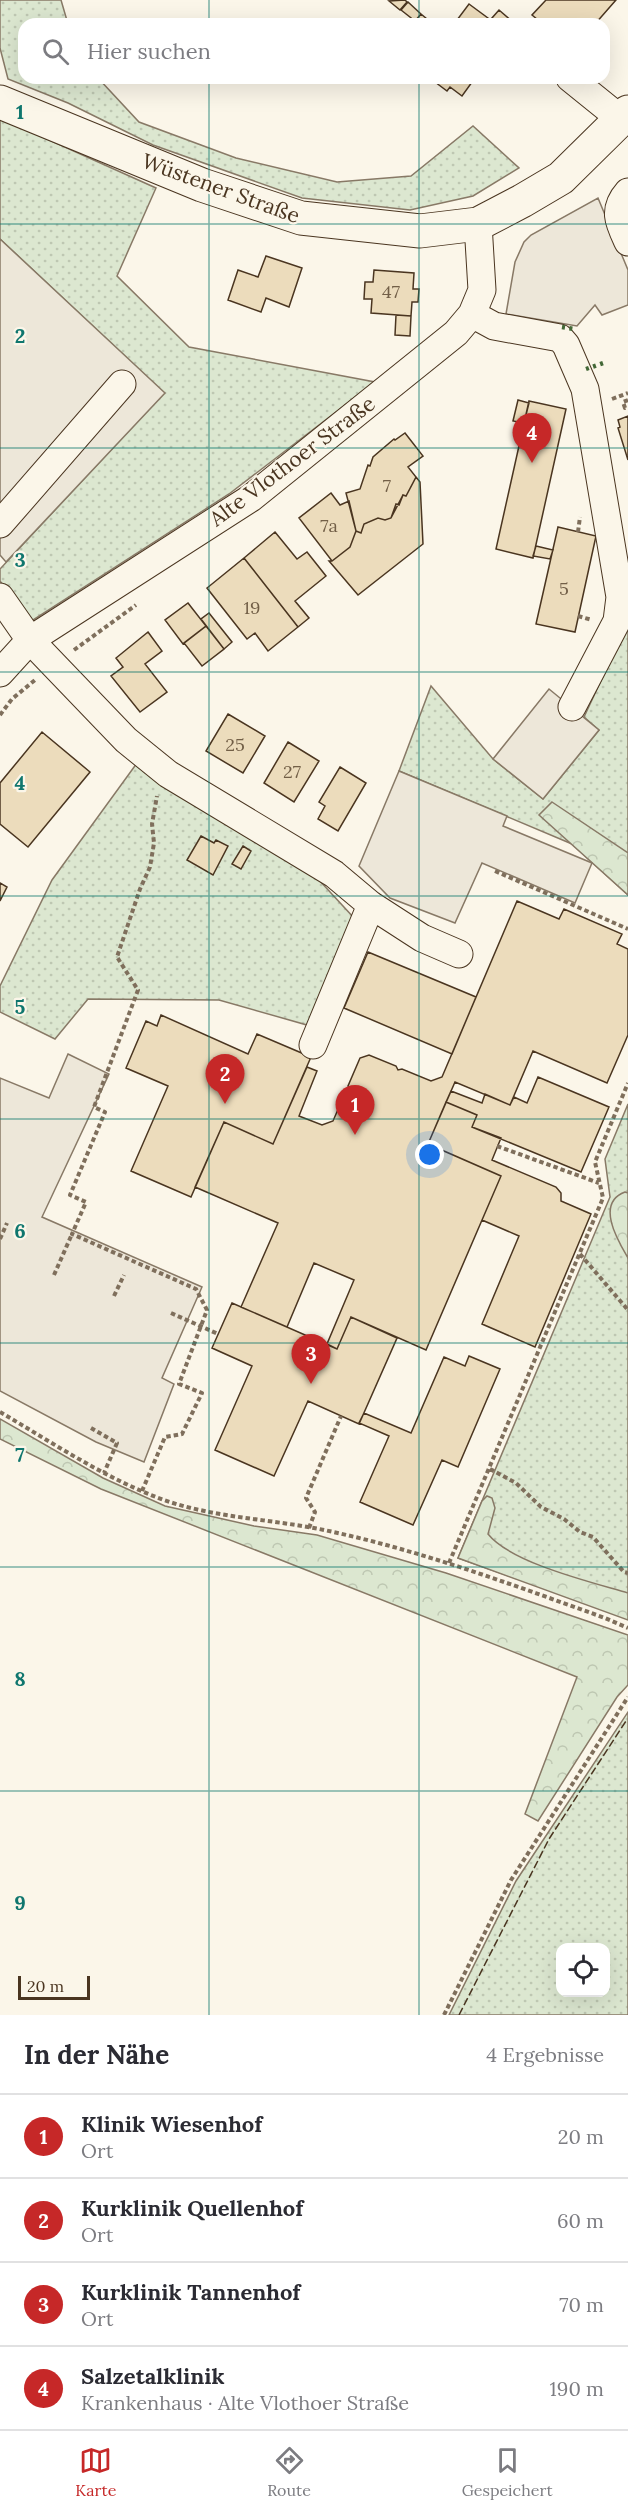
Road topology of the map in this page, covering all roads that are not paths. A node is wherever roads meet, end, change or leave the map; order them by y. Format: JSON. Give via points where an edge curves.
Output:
{"nodes":[{"id":1,"x":579,"y":84,"type":"edge"},
{"id":2,"x":0,"y":102,"type":"edge"},
{"id":3,"x":625,"y":116,"type":"edge"},
{"id":4,"x":628,"y":192,"type":"edge"},
{"id":5,"x":478,"y":224,"type":"junction"},
{"id":6,"x":628,"y":243,"type":"edge"},
{"id":7,"x":472,"y":314,"type":"junction"},
{"id":8,"x":122,"y":384,"type":"dead end"},
{"id":9,"x":0,"y":524,"type":"edge"},
{"id":10,"x":0,"y":597,"type":"edge"},
{"id":11,"x":30,"y":640,"type":"junction"},
{"id":12,"x":0,"y":673,"type":"edge"},
{"id":13,"x":572,"y":707,"type":"dead end"},
{"id":14,"x":371,"y":905,"type":"junction"},
{"id":15,"x":459,"y":954,"type":"dead end"},
{"id":16,"x":313,"y":1045,"type":"dead end"}],
"edges":[{"from":1,"to":3,"type":"street"},
{"from":2,"to":5,"type":"main road","name":"Wüstener Straße","via":[[202,185],[301,218],[420,231]]},
{"from":3,"to":5,"type":"main road","name":"Wüstener Straße","via":[[561,178]]},
{"from":4,"to":6,"type":"street","via":[[616,215]]},
{"from":5,"to":7,"type":"street","name":"Alte Vlothoer Straße","via":[[482,290]]},
{"from":7,"to":11,"type":"street","name":"Alte Vlothoer Straße","via":[[456,333],[251,498]]},
{"from":7,"to":13,"type":"street","via":[[494,326],[560,338],[585,389],[620,597],[617,621]]},
{"from":8,"to":9,"type":"street"},
{"from":10,"to":11,"type":"street"},
{"from":11,"to":12,"type":"street","name":"Alte Vlothoer Straße"},
{"from":11,"to":14,"type":"street","via":[[126,740],[168,774],[334,874]]},
{"from":14,"to":15,"type":"street","via":[[422,938]]},
{"from":14,"to":16,"type":"street"}]}
